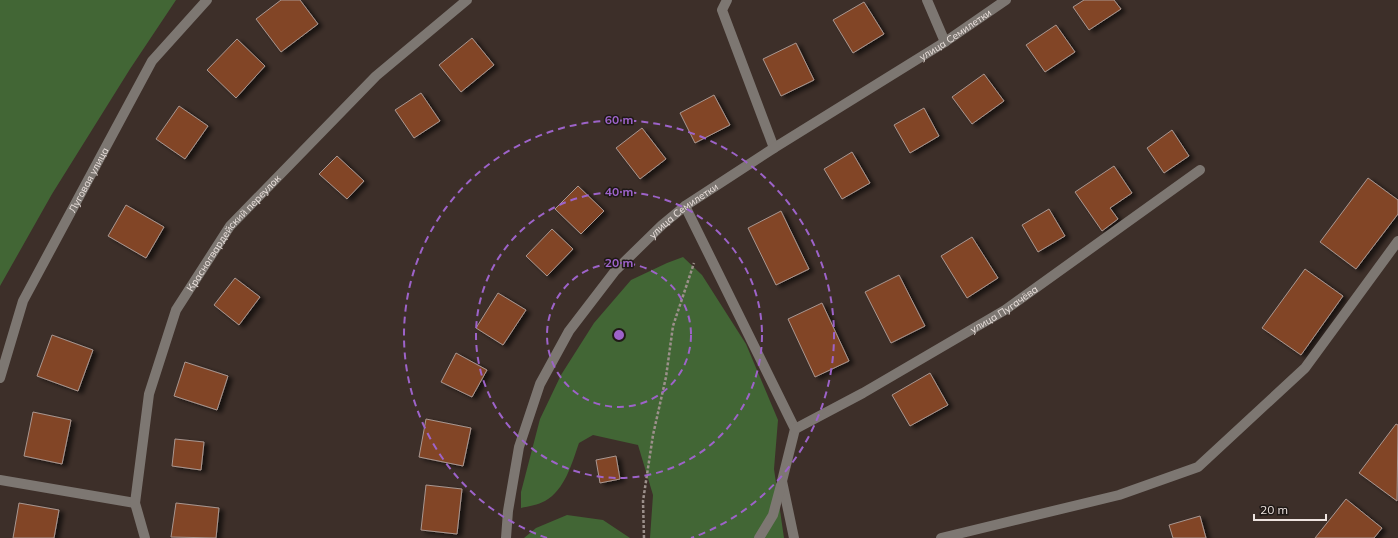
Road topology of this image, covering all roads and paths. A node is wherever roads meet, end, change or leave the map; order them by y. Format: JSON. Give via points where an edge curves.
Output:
{"nodes":[{"id":1,"x":207,"y":0,"type":"edge"},
{"id":2,"x":467,"y":0,"type":"edge"},
{"id":3,"x":727,"y":0,"type":"edge"},
{"id":4,"x":927,"y":0,"type":"edge"},
{"id":5,"x":1006,"y":0,"type":"edge"},
{"id":6,"x":945,"y":42,"type":"junction"},
{"id":7,"x":774,"y":148,"type":"junction"},
{"id":8,"x":1200,"y":170,"type":"dead end"},
{"id":9,"x":685,"y":206,"type":"junction"},
{"id":10,"x":702,"y":240,"type":"junction"},
{"id":11,"x":1398,"y":241,"type":"edge"},
{"id":12,"x":0,"y":378,"type":"edge"},
{"id":13,"x":795,"y":429,"type":"junction"},
{"id":14,"x":0,"y":480,"type":"edge"},
{"id":15,"x":782,"y":481,"type":"junction"},
{"id":16,"x":134,"y":503,"type":"junction"},
{"id":17,"x":145,"y":538,"type":"edge"},
{"id":18,"x":506,"y":538,"type":"edge"},
{"id":19,"x":644,"y":538,"type":"edge"},
{"id":20,"x":759,"y":538,"type":"edge"},
{"id":21,"x":794,"y":538,"type":"edge"},
{"id":22,"x":941,"y":538,"type":"edge"}],
"edges":[{"from":1,"to":12,"type":"street","name":"Луговая улица","via":[[152,61],[23,301]]},
{"from":2,"to":16,"type":"street","name":"Красногвардейский переулок","via":[[376,76],[230,226],[176,310],[149,394]]},
{"from":3,"to":7,"type":"street","via":[[722,10]]},
{"from":4,"to":6,"type":"street"},
{"from":5,"to":6,"type":"street","name":"улица Семилетки"},
{"from":6,"to":7,"type":"street","name":"улица Семилетки"},
{"from":7,"to":9,"type":"street","name":"улица Семилетки"},
{"from":8,"to":13,"type":"street","name":"улица Пугачёва","via":[[1005,310],[863,393]]},
{"from":9,"to":10,"type":"street"},
{"from":9,"to":18,"type":"street","name":"улица Семилетки","via":[[615,271],[569,331],[540,384],[519,447]]},
{"from":10,"to":13,"type":"street"},
{"from":10,"to":19,"type":"path","via":[[673,326],[643,501]]},
{"from":11,"to":22,"type":"street","via":[[1305,368],[1198,467],[1119,495]]},
{"from":13,"to":15,"type":"street"},
{"from":14,"to":16,"type":"street"},
{"from":15,"to":20,"type":"street","via":[[774,515]]},
{"from":15,"to":21,"type":"street"},
{"from":16,"to":17,"type":"street","name":"Красногвардейский переулок"}]}
